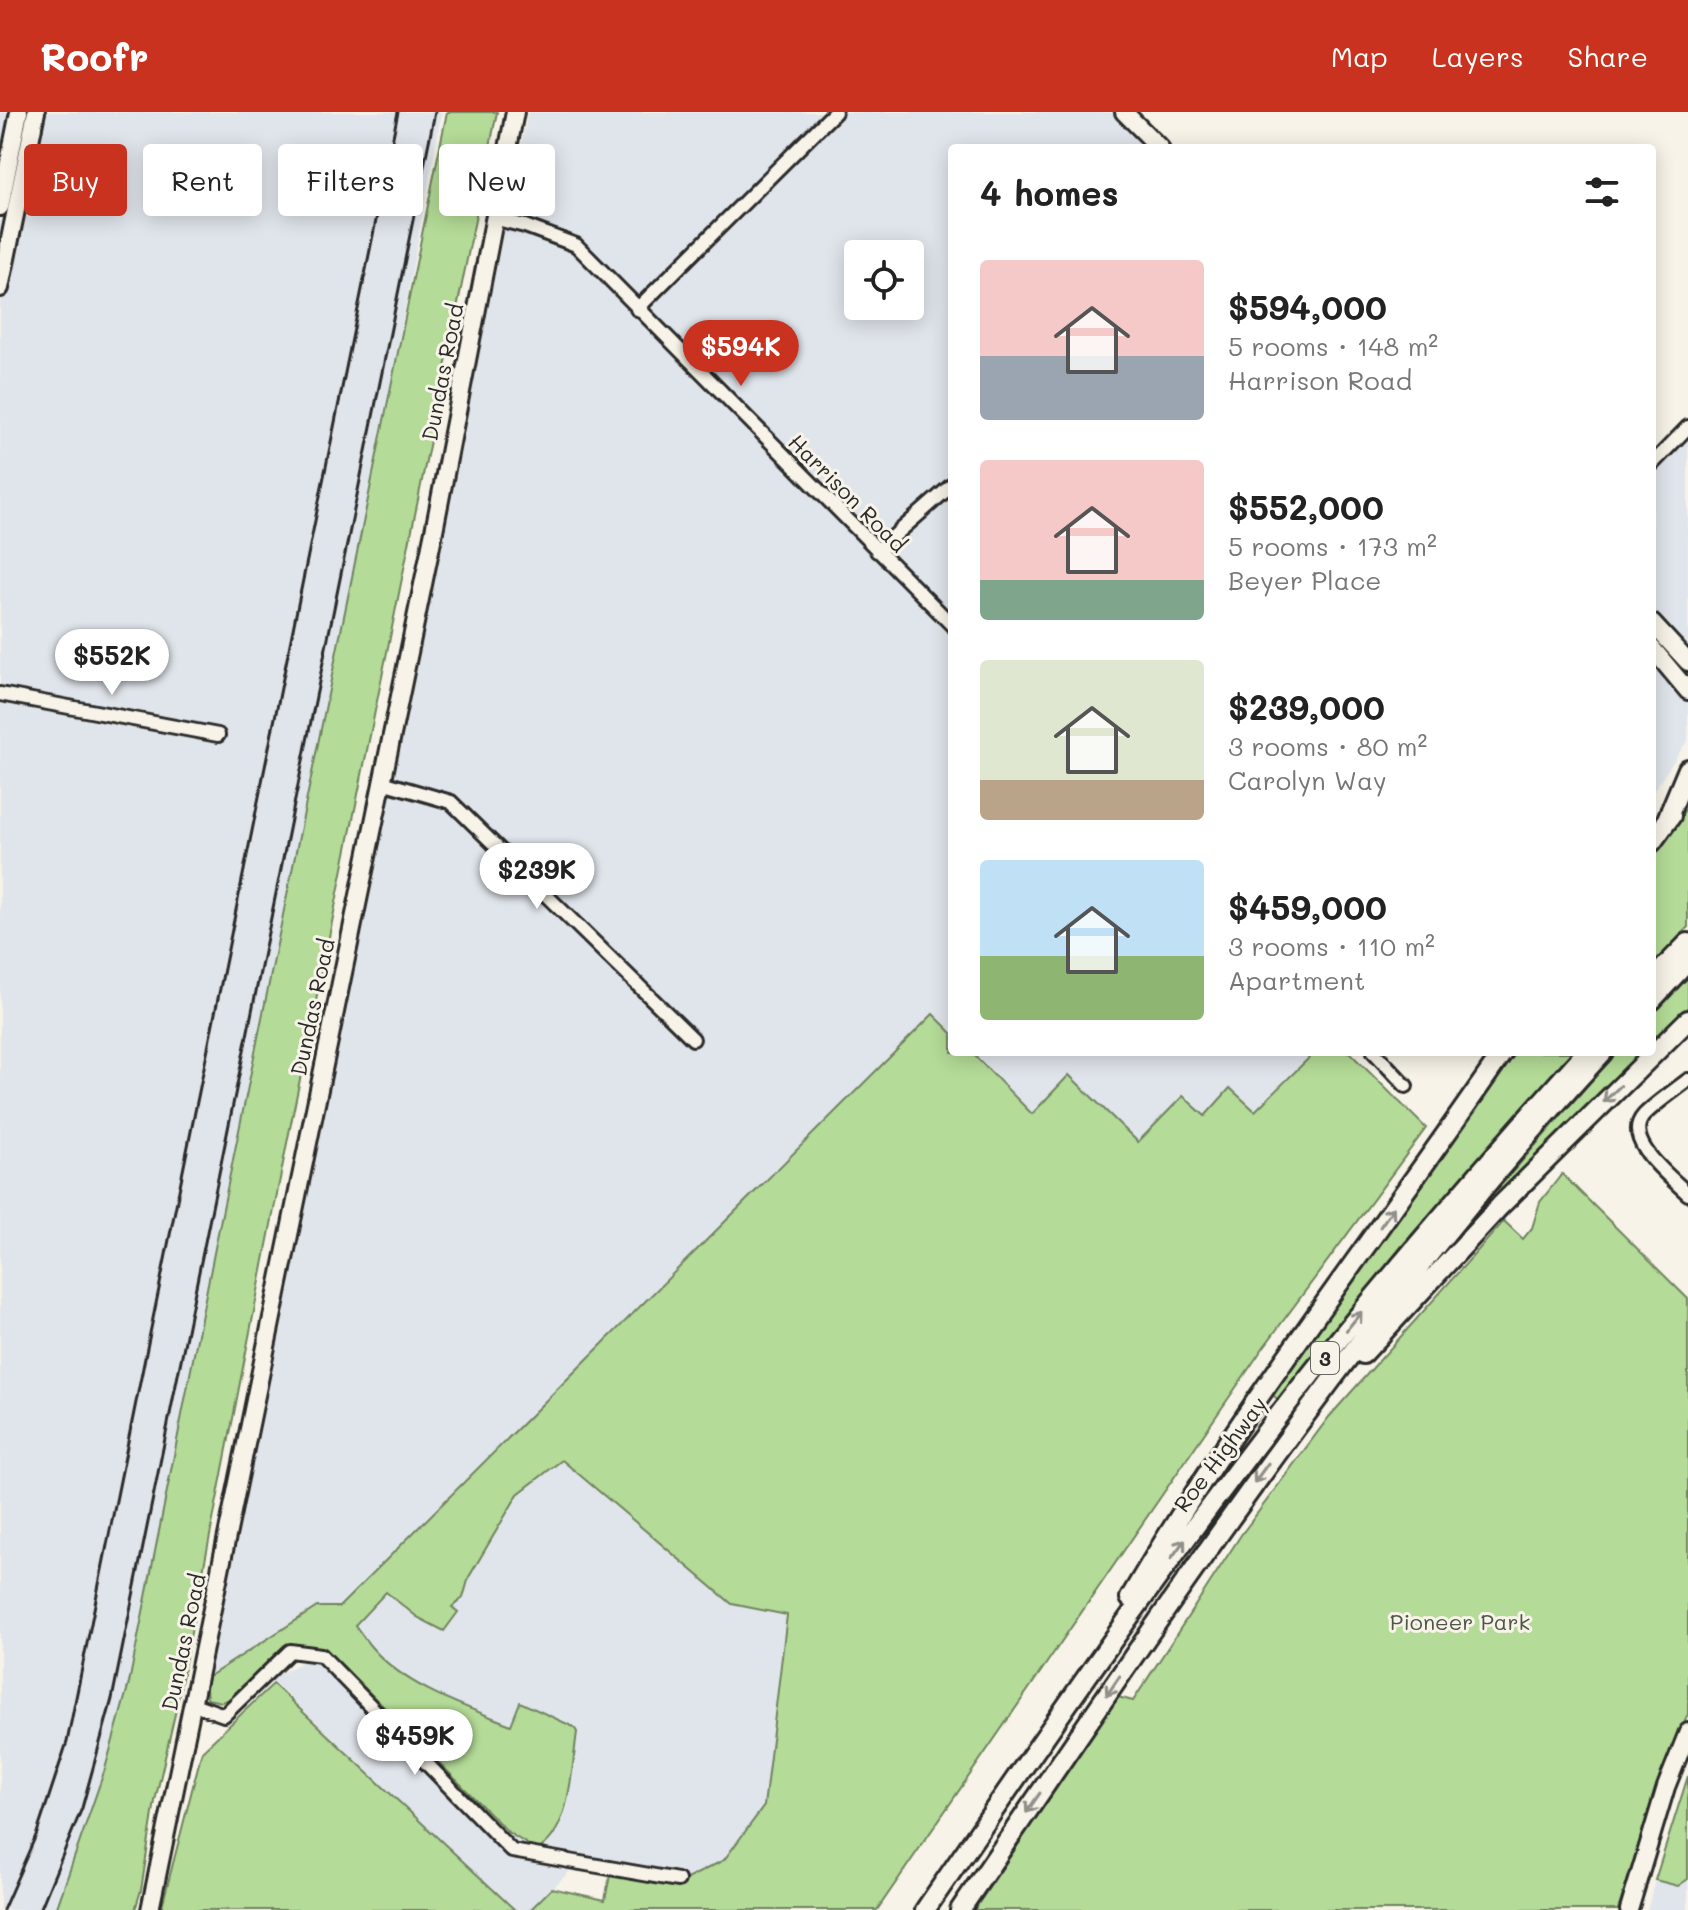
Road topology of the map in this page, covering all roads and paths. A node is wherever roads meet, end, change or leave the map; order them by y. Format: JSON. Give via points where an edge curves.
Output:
{"nodes":[{"id":1,"x":19,"y":112,"type":"edge"},
{"id":2,"x":36,"y":112,"type":"edge"},
{"id":3,"x":515,"y":112,"type":"edge"},
{"id":4,"x":835,"y":112,"type":"edge"},
{"id":5,"x":1124,"y":112,"type":"edge"},
{"id":6,"x":1156,"y":144,"type":"edge"},
{"id":7,"x":17,"y":163,"type":"junction"},
{"id":8,"x":0,"y":207,"type":"edge"},
{"id":9,"x":493,"y":218,"type":"junction"},
{"id":10,"x":0,"y":288,"type":"edge"},
{"id":11,"x":637,"y":309,"type":"junction"},
{"id":12,"x":1688,"y":427,"type":"edge"},
{"id":13,"x":1656,"y":460,"type":"edge"},
{"id":14,"x":948,"y":489,"type":"edge"},
{"id":15,"x":877,"y":551,"type":"junction"},
{"id":16,"x":948,"y":621,"type":"edge"},
{"id":17,"x":1656,"y":627,"type":"edge"},
{"id":18,"x":1656,"y":653,"type":"edge"},
{"id":19,"x":1688,"y":662,"type":"edge"},
{"id":20,"x":1688,"y":691,"type":"edge"},
{"id":21,"x":0,"y":694,"type":"edge"},
{"id":22,"x":218,"y":735,"type":"dead end"},
{"id":23,"x":1688,"y":769,"type":"edge"},
{"id":24,"x":382,"y":782,"type":"junction"},
{"id":25,"x":1688,"y":795,"type":"edge"},
{"id":26,"x":1665,"y":824,"type":"junction"},
{"id":27,"x":1656,"y":836,"type":"edge"},
{"id":28,"x":1688,"y":943,"type":"edge"},
{"id":29,"x":1688,"y":961,"type":"edge"},
{"id":30,"x":1656,"y":976,"type":"edge"},
{"id":31,"x":1656,"y":996,"type":"edge"},
{"id":32,"x":1688,"y":1020,"type":"edge"},
{"id":33,"x":693,"y":1039,"type":"dead end"},
{"id":34,"x":1656,"y":1051,"type":"edge"},
{"id":35,"x":1378,"y":1056,"type":"edge"},
{"id":36,"x":1500,"y":1056,"type":"edge"},
{"id":37,"x":1582,"y":1056,"type":"edge"},
{"id":38,"x":1600,"y":1056,"type":"edge"},
{"id":39,"x":1651,"y":1056,"type":"edge"},
{"id":40,"x":1688,"y":1080,"type":"edge"},
{"id":41,"x":1406,"y":1086,"type":"dead end"},
{"id":42,"x":1688,"y":1194,"type":"edge"},
{"id":43,"x":1308,"y":1410,"type":"junction"},
{"id":44,"x":1083,"y":1680,"type":"junction"},
{"id":45,"x":193,"y":1704,"type":"junction"},
{"id":46,"x":1688,"y":1732,"type":"edge"},
{"id":47,"x":678,"y":1880,"type":"dead end"},
{"id":48,"x":150,"y":1910,"type":"edge"},
{"id":49,"x":925,"y":1910,"type":"edge"},
{"id":50,"x":960,"y":1910,"type":"edge"},
{"id":51,"x":1629,"y":1910,"type":"edge"}],
"edges":[{"from":1,"to":7,"type":"main road"},
{"from":2,"to":7,"type":"main road"},
{"from":3,"to":9,"type":"main road","name":"Dundas Road"},
{"from":4,"to":11,"type":"street"},
{"from":5,"to":6,"type":"main road"},
{"from":7,"to":8,"type":"main road"},
{"from":7,"to":10,"type":"main road"},
{"from":9,"to":11,"type":"street","name":"Harrison Road","via":[[576,245]]},
{"from":9,"to":24,"type":"main road","name":"Dundas Road"},
{"from":11,"to":15,"type":"street","name":"Harrison Road"},
{"from":12,"to":13,"type":"street"},
{"from":14,"to":15,"type":"street"},
{"from":15,"to":16,"type":"street","name":"Harrison Road"},
{"from":17,"to":19,"type":"main road"},
{"from":18,"to":20,"type":"main road"},
{"from":21,"to":22,"type":"street"},
{"from":23,"to":26,"type":"highway"},
{"from":24,"to":33,"type":"street","via":[[451,802]]},
{"from":24,"to":45,"type":"main road","name":"Dundas Road"},
{"from":25,"to":26,"type":"highway"},
{"from":26,"to":27,"type":"highway"},
{"from":28,"to":30,"type":"highway"},
{"from":29,"to":31,"type":"highway"},
{"from":32,"to":34,"type":"highway","one_way":true},
{"from":35,"to":41,"type":"street"},
{"from":44,"to":36,"type":"highway","one_way":true,"via":[[1196,1490]]},
{"from":44,"to":37,"type":"highway","name":"Roe Highway","number":"3","one_way":true,"via":[[1293,1397]]},
{"from":38,"to":43,"type":"highway","name":"Roe Highway","number":"3","via":[[1453,1224]]},
{"from":39,"to":43,"type":"highway","one_way":true},
{"from":40,"to":42,"type":"street","via":[[1642,1117],[1638,1134],[1642,1148]]},
{"from":43,"to":50,"type":"highway","name":"Roe Highway","number":"3","one_way":true},
{"from":44,"to":49,"type":"highway","name":"Roe Highway","number":"3"},
{"from":45,"to":47,"type":"street","via":[[224,1715],[290,1651],[321,1655],[512,1851]]},
{"from":45,"to":48,"type":"main road","name":"Dundas Road"},
{"from":46,"to":51,"type":"main road"}]}
